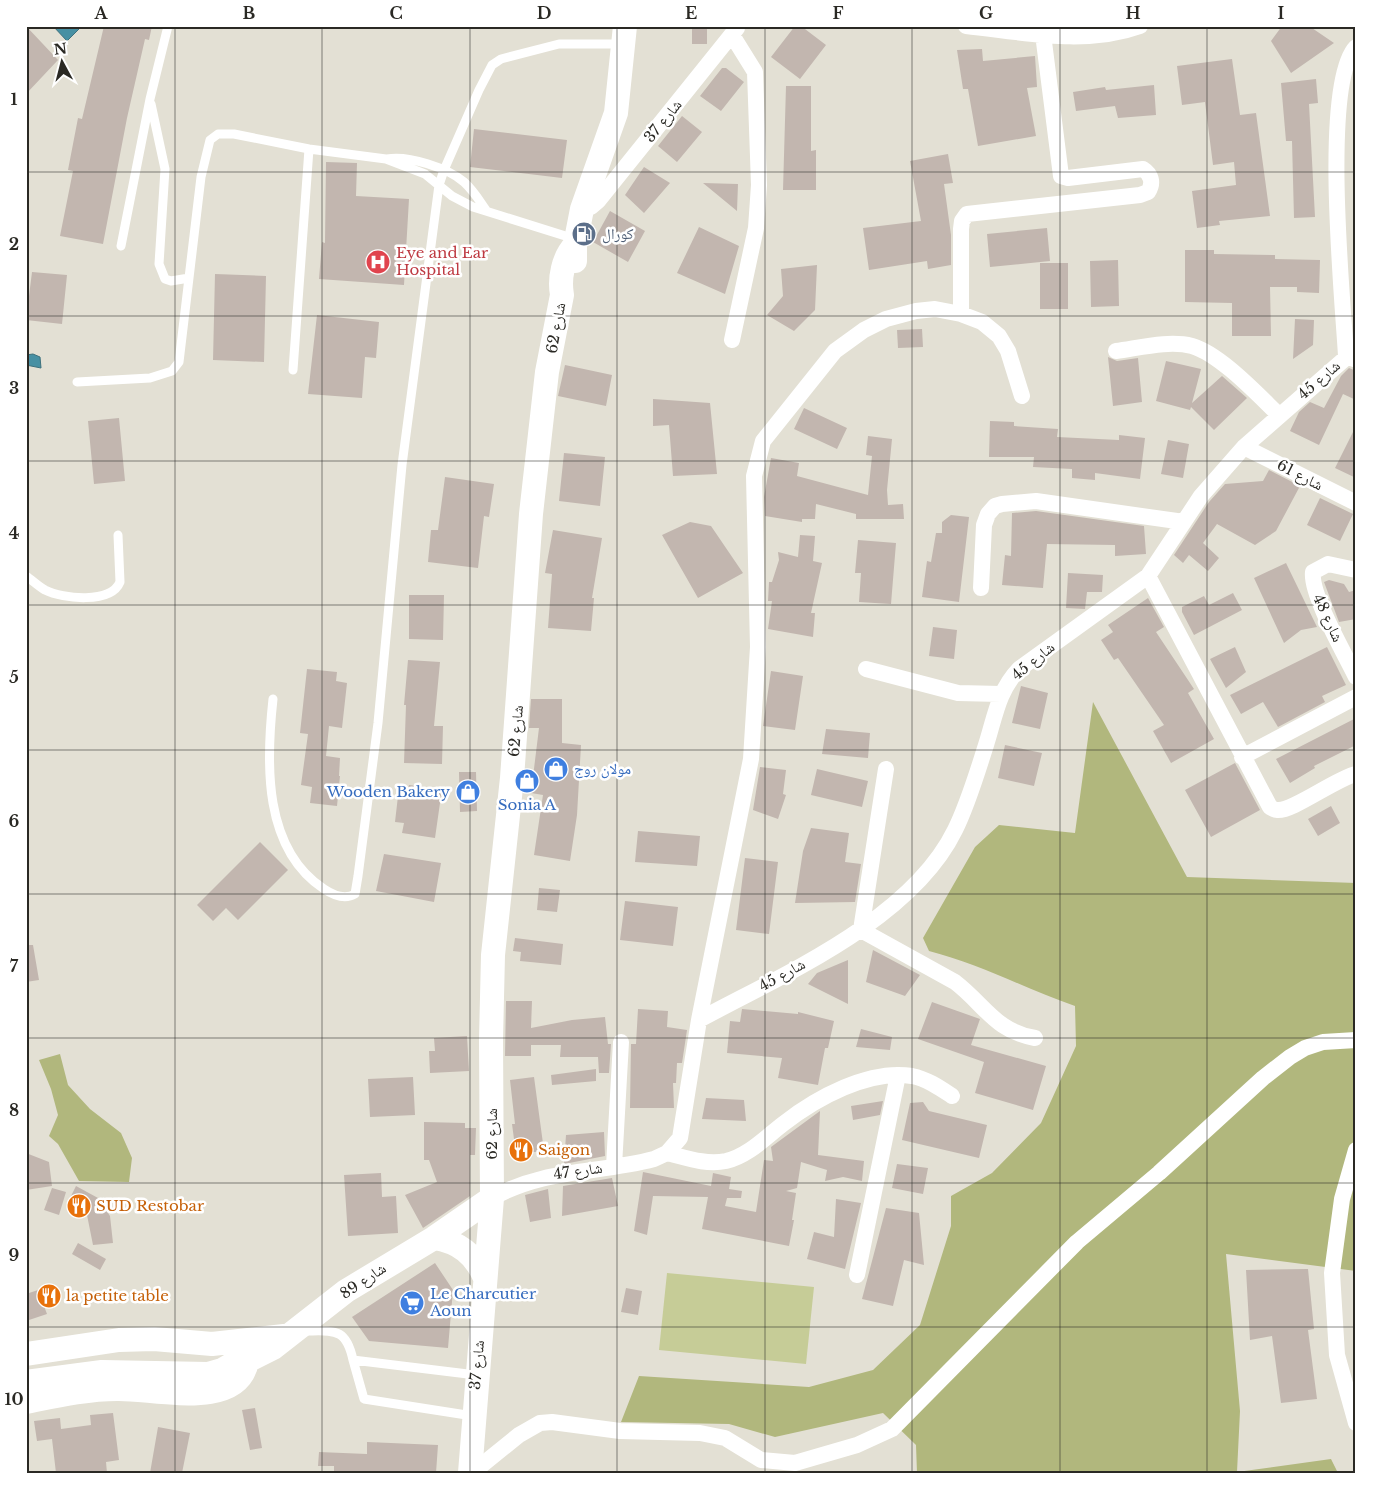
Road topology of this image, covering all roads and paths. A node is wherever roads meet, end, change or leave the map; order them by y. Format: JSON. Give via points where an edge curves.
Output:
{"nodes":[{"id":1,"x":168,"y":26,"type":"edge"},
{"id":2,"x":966,"y":26,"type":"edge"},
{"id":3,"x":1140,"y":26,"type":"edge"},
{"id":4,"x":735,"y":31,"type":"edge"},
{"id":5,"x":1070,"y":31,"type":"edge"},
{"id":6,"x":1043,"y":34,"type":"junction"},
{"id":7,"x":625,"y":35,"type":"edge"},
{"id":8,"x":1356,"y":47,"type":"edge"},
{"id":9,"x":150,"y":98,"type":"junction"},
{"id":10,"x":308,"y":149,"type":"junction"},
{"id":11,"x":386,"y":159,"type":"junction"},
{"id":12,"x":444,"y":170,"type":"junction"},
{"id":13,"x":439,"y":185,"type":"junction"},
{"id":14,"x":582,"y":209,"type":"junction"},
{"id":15,"x":486,"y":210,"type":"junction"},
{"id":16,"x":576,"y":242,"type":"junction"},
{"id":17,"x":121,"y":246,"type":"dead end"},
{"id":18,"x":189,"y":278,"type":"junction"},
{"id":19,"x":961,"y":314,"type":"junction"},
{"id":20,"x":732,"y":340,"type":"dead end"},
{"id":21,"x":1116,"y":350,"type":"dead end"},
{"id":22,"x":1353,"y":355,"type":"edge"},
{"id":23,"x":293,"y":370,"type":"dead end"},
{"id":24,"x":77,"y":382,"type":"dead end"},
{"id":25,"x":1022,"y":396,"type":"dead end"},
{"id":26,"x":1279,"y":415,"type":"junction"},
{"id":27,"x":1244,"y":447,"type":"junction"},
{"id":28,"x":1356,"y":503,"type":"edge"},
{"id":29,"x":1184,"y":522,"type":"junction"},
{"id":30,"x":118,"y":535,"type":"dead end"},
{"id":31,"x":1356,"y":570,"type":"edge"},
{"id":32,"x":26,"y":576,"type":"edge"},
{"id":33,"x":1148,"y":576,"type":"junction"},
{"id":34,"x":981,"y":588,"type":"dead end"},
{"id":35,"x":866,"y":669,"type":"dead end"},
{"id":36,"x":1356,"y":677,"type":"edge"},
{"id":37,"x":1001,"y":694,"type":"junction"},
{"id":38,"x":1356,"y":698,"type":"edge"},
{"id":39,"x":273,"y":699,"type":"dead end"},
{"id":40,"x":1242,"y":757,"type":"junction"},
{"id":41,"x":886,"y":769,"type":"dead end"},
{"id":42,"x":1356,"y":774,"type":"edge"},
{"id":43,"x":861,"y":930,"type":"junction"},
{"id":44,"x":700,"y":1020,"type":"junction"},
{"id":45,"x":1035,"y":1038,"type":"dead end"},
{"id":46,"x":1356,"y":1040,"type":"edge"},
{"id":47,"x":621,"y":1042,"type":"dead end"},
{"id":48,"x":898,"y":1075,"type":"junction"},
{"id":49,"x":952,"y":1096,"type":"dead end"},
{"id":50,"x":1356,"y":1150,"type":"edge"},
{"id":51,"x":667,"y":1153,"type":"junction"},
{"id":52,"x":614,"y":1166,"type":"junction"},
{"id":53,"x":492,"y":1198,"type":"junction"},
{"id":54,"x":434,"y":1238,"type":"junction"},
{"id":55,"x":858,"y":1274,"type":"dead end"},
{"id":56,"x":485,"y":1278,"type":"junction"},
{"id":57,"x":291,"y":1333,"type":"junction"},
{"id":58,"x":26,"y":1354,"type":"edge"},
{"id":59,"x":353,"y":1360,"type":"junction"},
{"id":60,"x":241,"y":1362,"type":"junction"},
{"id":61,"x":26,"y":1364,"type":"edge"},
{"id":62,"x":192,"y":1365,"type":"junction"},
{"id":63,"x":476,"y":1375,"type":"junction"},
{"id":64,"x":26,"y":1382,"type":"edge"},
{"id":65,"x":26,"y":1402,"type":"edge"},
{"id":66,"x":474,"y":1416,"type":"junction"},
{"id":67,"x":1356,"y":1423,"type":"edge"},
{"id":68,"x":759,"y":1466,"type":"edge"},
{"id":69,"x":471,"y":1473,"type":"edge"}],
"edges":[{"from":1,"to":9,"type":"lane"},
{"from":2,"to":6,"type":"street"},
{"from":3,"to":5,"type":"street","via":[[1116,34]]},
{"from":4,"to":14,"type":"street","name":"شارع 37","via":[[598,201]]},
{"from":4,"to":20,"type":"street","via":[[755,72],[759,185],[756,228]]},
{"from":5,"to":6,"type":"street"},
{"from":6,"to":19,"type":"street","via":[[1061,176],[1068,178],[1142,169],[1150,176],[1151,184],[1148,192],[1140,195],[967,214],[961,229]]},
{"from":7,"to":12,"type":"lane","via":[[559,44],[492,65]]},
{"from":7,"to":14,"type":"street","name":"شارع 62","via":[[616,113]]},
{"from":8,"to":22,"type":"street","via":[[1346,68],[1336,131],[1336,192]]},
{"from":9,"to":17,"type":"lane"},
{"from":9,"to":18,"type":"lane","via":[[165,169],[159,264],[165,279]]},
{"from":10,"to":11,"type":"lane"},
{"from":10,"to":18,"type":"lane","via":[[234,134],[218,134],[210,140],[201,177]]},
{"from":10,"to":23,"type":"lane"},
{"from":11,"to":12,"type":"lane","via":[[412,160]]},
{"from":11,"to":13,"type":"lane","via":[[425,174]]},
{"from":12,"to":13,"type":"lane"},
{"from":12,"to":15,"type":"lane","via":[[463,181]]},
{"from":13,"to":15,"type":"lane","via":[[462,202]]},
{"from":13,"to":39,"type":"lane","via":[[402,465],[378,723],[358,876],[355,894],[350,897],[338,896],[313,882],[278,830],[268,740]]},
{"from":14,"to":16,"type":"street","name":"شارع 62"},
{"from":15,"to":16,"type":"lane"},
{"from":16,"to":53,"type":"street","name":"شارع 62","via":[[576,256],[568,285],[562,294],[548,372],[532,506],[512,778],[493,955]]},
{"from":18,"to":24,"type":"lane","via":[[179,362],[172,370],[150,378]]},
{"from":19,"to":25,"type":"street","via":[[982,322],[999,336],[1008,351]]},
{"from":19,"to":44,"type":"street","via":[[935,309],[916,311],[886,319],[850,338],[835,351],[763,441],[754,476],[758,647],[751,759]]},
{"from":21,"to":26,"type":"street","via":[[1157,345],[1192,346],[1210,354]]},
{"from":22,"to":26,"type":"street","name":"شارع 45"},
{"from":26,"to":27,"type":"street","name":"شارع 45"},
{"from":27,"to":28,"type":"street","name":"شارع 61"},
{"from":27,"to":29,"type":"street","name":"شارع 45","via":[[1201,496]]},
{"from":29,"to":33,"type":"street","name":"شارع 45"},
{"from":29,"to":34,"type":"street","via":[[1036,501],[995,506],[984,525]]},
{"from":30,"to":32,"type":"lane","via":[[120,582],[110,594],[87,598],[66,596],[46,590]]},
{"from":31,"to":36,"type":"street","name":"شارع 48","via":[[1328,564],[1313,572],[1312,580],[1316,595]]},
{"from":33,"to":37,"type":"street","name":"شارع 45","via":[[1019,669]]},
{"from":33,"to":40,"type":"street"},
{"from":35,"to":37,"type":"street","via":[[958,694]]},
{"from":37,"to":43,"type":"street","name":"شارع 45","via":[[955,831],[932,867],[914,886]]},
{"from":38,"to":40,"type":"street"},
{"from":40,"to":42,"type":"street","via":[[1270,807],[1277,810],[1289,808],[1344,777]]},
{"from":41,"to":43,"type":"street"},
{"from":43,"to":44,"type":"street","name":"شارع 45"},
{"from":43,"to":45,"type":"street","via":[[955,982],[996,1022],[1010,1031]]},
{"from":44,"to":51,"type":"street","via":[[680,1138]]},
{"from":46,"to":68,"type":"street","via":[[1323,1042],[1305,1048],[1263,1078],[1077,1242],[892,1429],[857,1445],[795,1463]]},
{"from":47,"to":52,"type":"street"},
{"from":48,"to":49,"type":"street","via":[[925,1080]]},
{"from":48,"to":51,"type":"street","via":[[844,1086],[789,1119],[744,1154],[727,1161],[708,1163]]},
{"from":48,"to":55,"type":"street"},
{"from":50,"to":67,"type":"street","via":[[1342,1199],[1332,1273],[1337,1355]]},
{"from":51,"to":52,"type":"street","name":"شارع 47","via":[[654,1159]]},
{"from":52,"to":53,"type":"street","name":"شارع 47","via":[[550,1175],[525,1182]]},
{"from":53,"to":54,"type":"street","name":"شارع 89"},
{"from":53,"to":56,"type":"street","name":"شارع 37"},
{"from":54,"to":56,"type":"street","via":[[447,1240],[471,1254]]},
{"from":54,"to":57,"type":"street","name":"شارع 89","via":[[346,1291]]},
{"from":56,"to":63,"type":"street","name":"شارع 37"},
{"from":57,"to":58,"type":"street","via":[[212,1344],[154,1339],[119,1340]]},
{"from":57,"to":59,"type":"lane","via":[[332,1331],[342,1335],[349,1343]]},
{"from":57,"to":60,"type":"street","name":"شارع 89","via":[[267,1351]]},
{"from":59,"to":63,"type":"lane"},
{"from":59,"to":66,"type":"lane","via":[[364,1399]]},
{"from":60,"to":62,"type":"street"},
{"from":60,"to":65,"type":"street","via":[[245,1372],[239,1380],[215,1392],[118,1389],[84,1391]]},
{"from":61,"to":62,"type":"street","via":[[99,1355]]},
{"from":62,"to":64,"type":"street"},
{"from":63,"to":66,"type":"street","name":"شارع 37"},
{"from":66,"to":69,"type":"street","name":"شارع 37"},
{"from":68,"to":69,"type":"street","via":[[725,1438],[700,1433],[620,1431],[552,1422],[540,1423],[519,1434]]}]}
